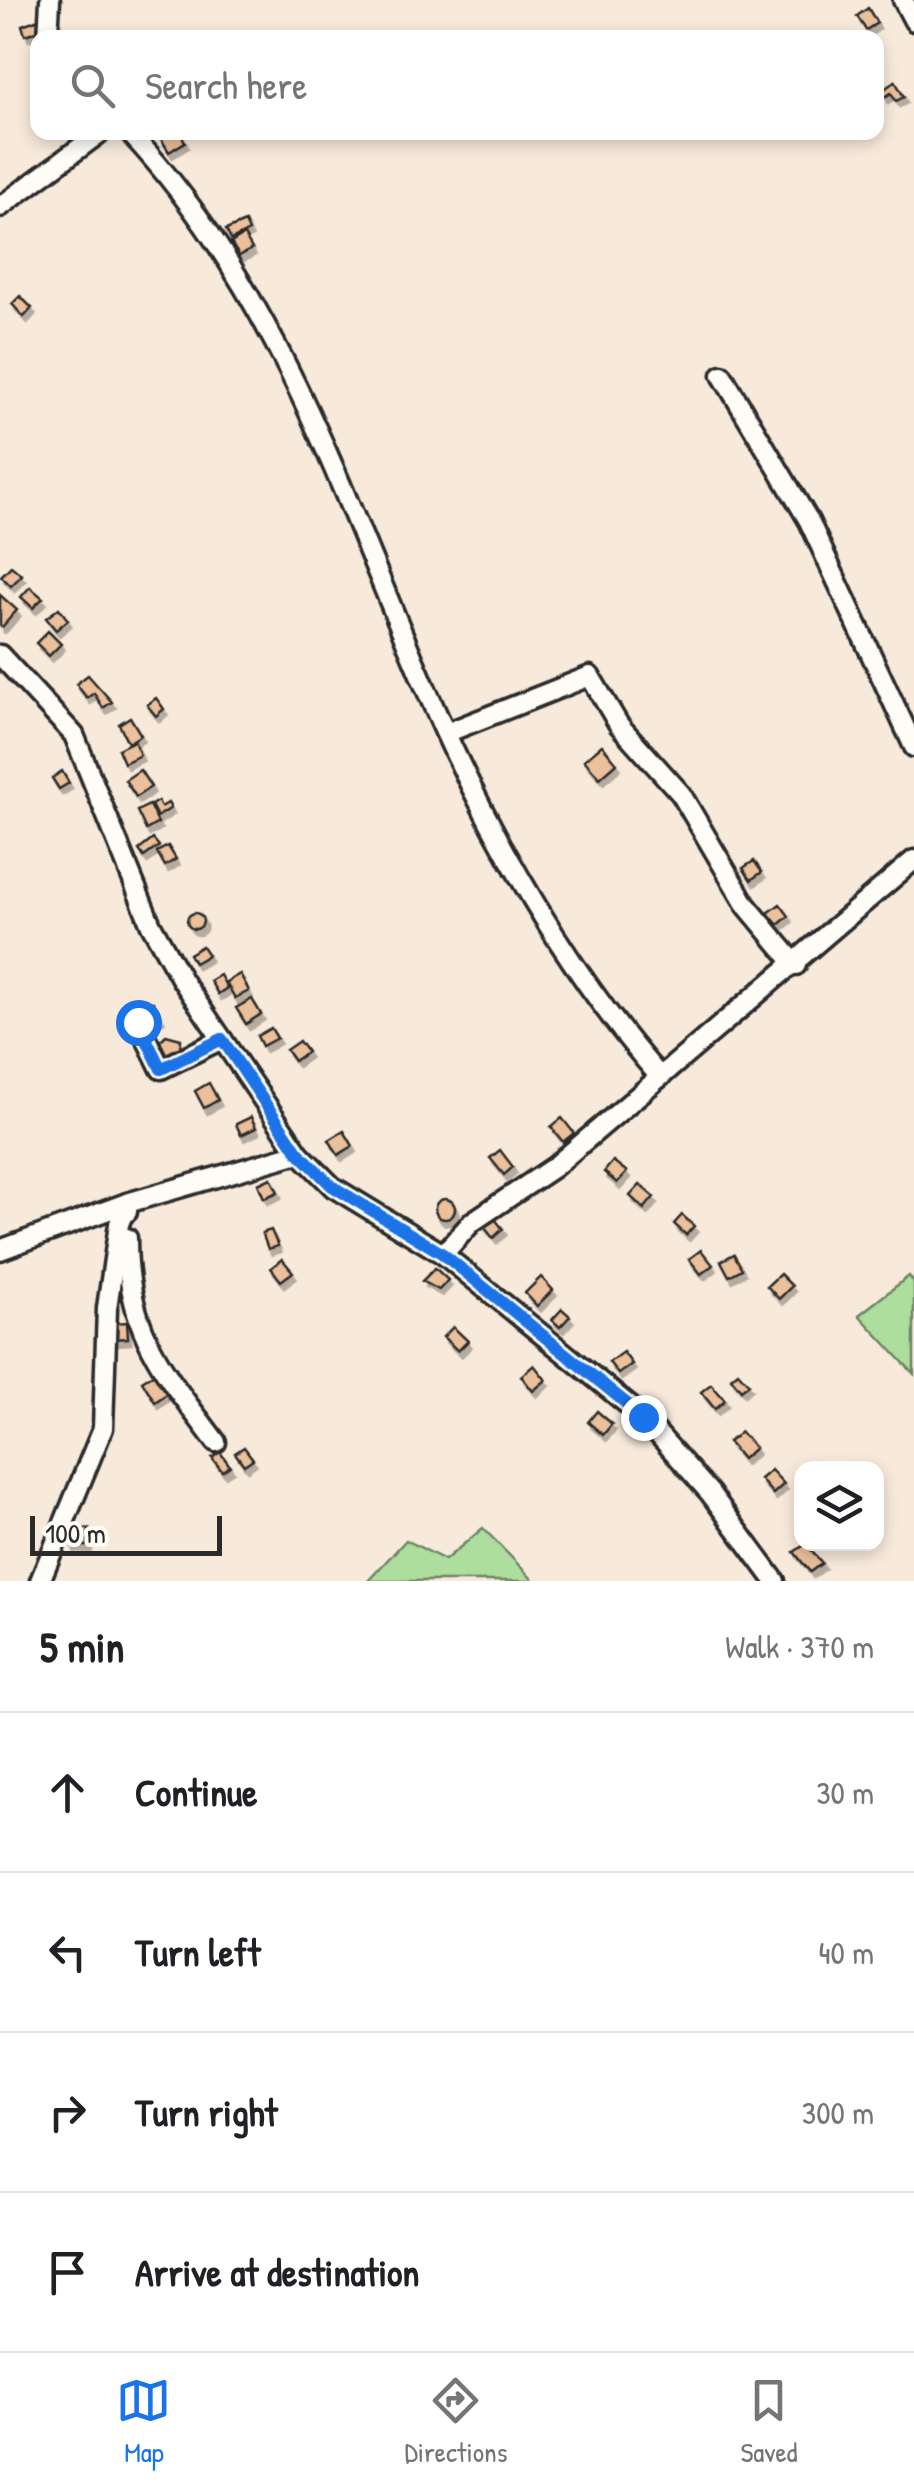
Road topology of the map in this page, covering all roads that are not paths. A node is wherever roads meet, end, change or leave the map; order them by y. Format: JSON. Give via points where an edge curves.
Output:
{"nodes":[{"id":1,"x":50,"y":0,"type":"edge"},
{"id":2,"x":903,"y":0,"type":"edge"},
{"id":3,"x":914,"y":21,"type":"edge"},
{"id":4,"x":48,"y":30,"type":"edge"},
{"id":5,"x":90,"y":140,"type":"edge"},
{"id":6,"x":136,"y":140,"type":"edge"},
{"id":7,"x":0,"y":207,"type":"edge"},
{"id":8,"x":722,"y":375,"type":"dead end"},
{"id":9,"x":0,"y":655,"type":"edge"},
{"id":10,"x":446,"y":733,"type":"junction"},
{"id":11,"x":914,"y":747,"type":"edge"},
{"id":12,"x":914,"y":860,"type":"edge"},
{"id":13,"x":796,"y":965,"type":"junction"},
{"id":14,"x":138,"y":1022,"type":"dead end"},
{"id":15,"x":222,"y":1039,"type":"junction"},
{"id":16,"x":660,"y":1077,"type":"junction"},
{"id":17,"x":298,"y":1152,"type":"junction"},
{"id":18,"x":127,"y":1203,"type":"junction"},
{"id":19,"x":0,"y":1250,"type":"edge"},
{"id":20,"x":443,"y":1254,"type":"junction"},
{"id":21,"x":216,"y":1442,"type":"dead end"},
{"id":22,"x":40,"y":1581,"type":"edge"},
{"id":23,"x":775,"y":1581,"type":"edge"}],
"edges":[{"from":1,"to":4,"type":"street"},
{"from":2,"to":3,"type":"street"},
{"from":5,"to":7,"type":"street"},
{"from":6,"to":10,"type":"street","via":[[223,252],[280,347]]},
{"from":8,"to":11,"type":"street","via":[[809,521]]},
{"from":9,"to":15,"type":"street","via":[[74,736],[152,925]]},
{"from":10,"to":13,"type":"street","via":[[590,676],[619,725],[681,794],[746,905]]},
{"from":10,"to":16,"type":"street","via":[[543,922],[608,1017]]},
{"from":12,"to":13,"type":"street"},
{"from":13,"to":16,"type":"street"},
{"from":14,"to":15,"type":"street","via":[[161,1069]]},
{"from":15,"to":17,"type":"street"},
{"from":16,"to":20,"type":"street","via":[[554,1168],[472,1222]]},
{"from":17,"to":18,"type":"street"},
{"from":17,"to":20,"type":"street","via":[[332,1186]]},
{"from":18,"to":19,"type":"street"},
{"from":18,"to":21,"type":"street","via":[[127,1268],[140,1330]]},
{"from":18,"to":22,"type":"street","via":[[107,1308],[103,1428]]},
{"from":20,"to":23,"type":"street","via":[[643,1417]]}]}
